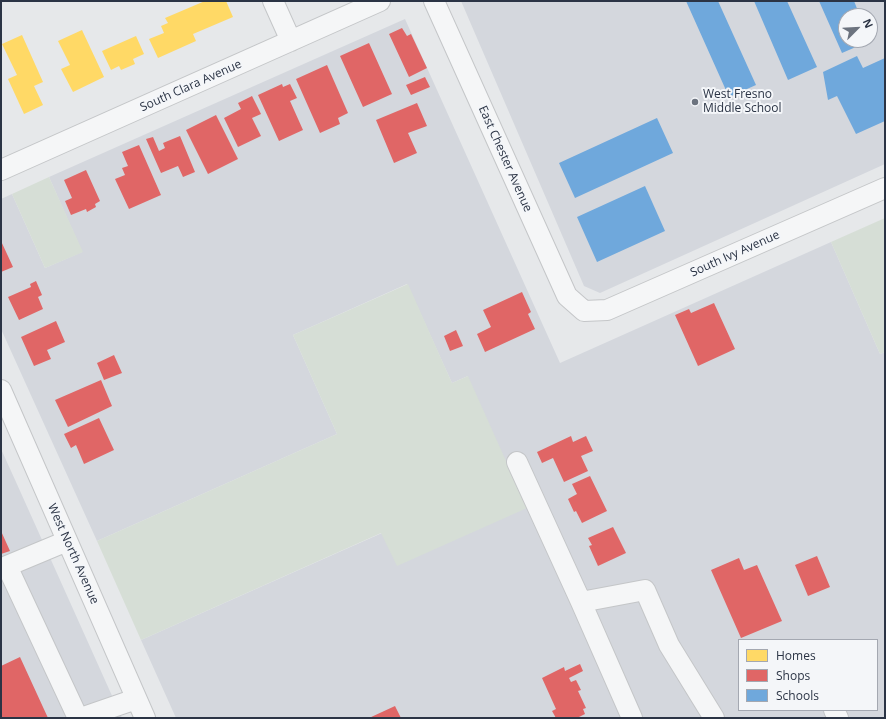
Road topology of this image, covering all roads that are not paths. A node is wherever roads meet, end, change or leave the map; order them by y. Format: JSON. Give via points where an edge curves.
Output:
{"nodes":[{"id":1,"x":272,"y":1,"type":"edge"},
{"id":2,"x":380,"y":1,"type":"edge"},
{"id":3,"x":434,"y":1,"type":"edge"},
{"id":4,"x":291,"y":41,"type":"junction"},
{"id":5,"x":1,"y":170,"type":"edge"},
{"id":6,"x":885,"y":188,"type":"edge"},
{"id":7,"x":584,"y":311,"type":"joint"},
{"id":8,"x":1,"y":390,"type":"edge"},
{"id":9,"x":516,"y":462,"type":"dead end"},
{"id":10,"x":67,"y":541,"type":"junction"},
{"id":11,"x":581,"y":602,"type":"junction"},
{"id":12,"x":136,"y":699,"type":"junction"},
{"id":13,"x":78,"y":718,"type":"edge"},
{"id":14,"x":81,"y":718,"type":"edge"},
{"id":15,"x":145,"y":718,"type":"edge"},
{"id":16,"x":632,"y":718,"type":"edge"},
{"id":17,"x":714,"y":718,"type":"edge"}],
"edges":[{"from":1,"to":4,"type":"street"},
{"from":2,"to":4,"type":"street","name":"South Clara Avenue"},
{"from":3,"to":7,"type":"street","name":"East Chester Avenue","via":[[567,296]]},
{"from":4,"to":5,"type":"street","name":"South Clara Avenue"},
{"from":6,"to":7,"type":"street","name":"South Ivy Avenue","via":[[607,310]]},
{"from":8,"to":10,"type":"street","name":"West North Avenue"},
{"from":9,"to":11,"type":"street"},
{"from":10,"to":12,"type":"street","name":"West North Avenue"},
{"from":10,"to":13,"type":"street","via":[[7,566]]},
{"from":11,"to":16,"type":"street"},
{"from":11,"to":17,"type":"street","via":[[645,590],[669,645]]},
{"from":12,"to":14,"type":"street"},
{"from":12,"to":15,"type":"street","name":"West North Avenue"}]}
